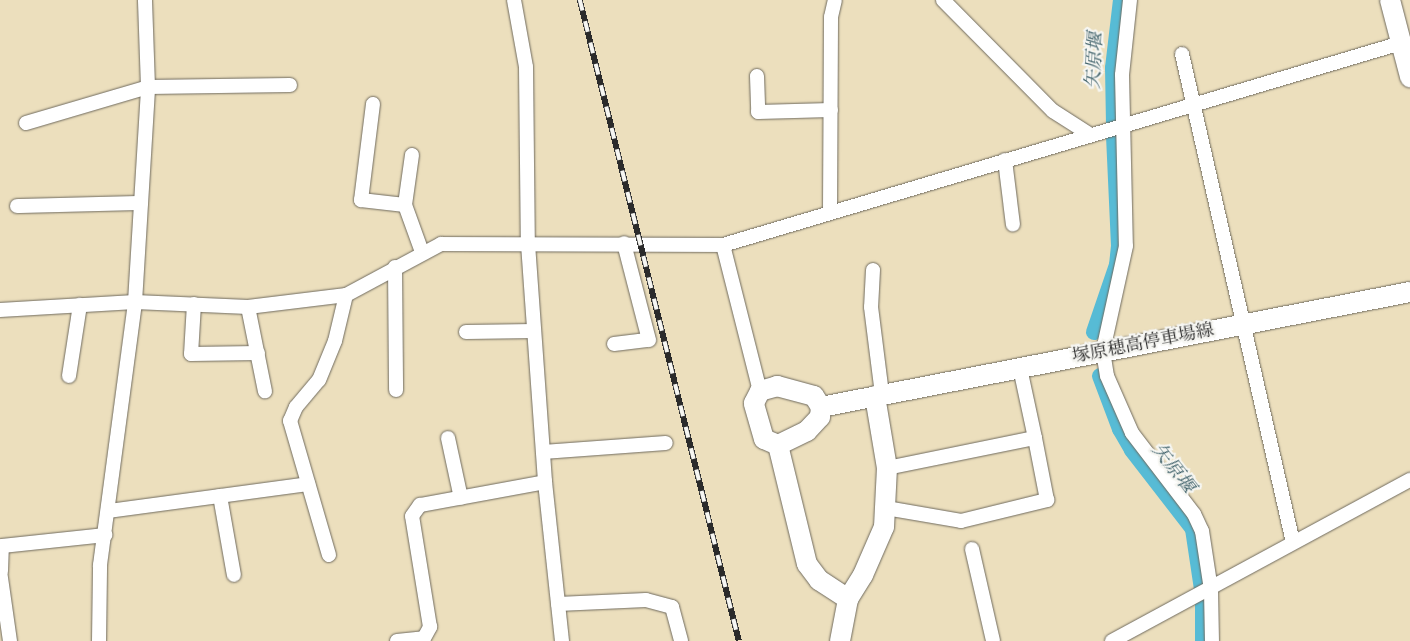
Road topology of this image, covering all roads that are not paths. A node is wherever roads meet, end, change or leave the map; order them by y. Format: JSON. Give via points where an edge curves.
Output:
{"nodes":[{"id":1,"x":145,"y":0,"type":"edge"},
{"id":2,"x":514,"y":0,"type":"edge"},
{"id":3,"x":835,"y":0,"type":"edge"},
{"id":4,"x":943,"y":0,"type":"edge"},
{"id":5,"x":1130,"y":0,"type":"edge"},
{"id":6,"x":1390,"y":0,"type":"edge"},
{"id":7,"x":1401,"y":43,"type":"junction"},
{"id":8,"x":1182,"y":54,"type":"dead end"},
{"id":9,"x":757,"y":76,"type":"dead end"},
{"id":10,"x":1410,"y":77,"type":"edge"},
{"id":11,"x":290,"y":85,"type":"dead end"},
{"id":12,"x":148,"y":87,"type":"junction"},
{"id":13,"x":373,"y":104,"type":"dead end"},
{"id":14,"x":1196,"y":104,"type":"junction"},
{"id":15,"x":831,"y":110,"type":"junction"},
{"id":16,"x":26,"y":123,"type":"dead end"},
{"id":17,"x":1123,"y":126,"type":"junction"},
{"id":18,"x":1089,"y":134,"type":"junction"},
{"id":19,"x":412,"y":155,"type":"dead end"},
{"id":20,"x":1005,"y":160,"type":"junction"},
{"id":21,"x":141,"y":203,"type":"junction"},
{"id":22,"x":405,"y":205,"type":"junction"},
{"id":23,"x":18,"y":206,"type":"dead end"},
{"id":24,"x":830,"y":212,"type":"junction"},
{"id":25,"x":1013,"y":225,"type":"dead end"},
{"id":26,"x":624,"y":243,"type":"junction"},
{"id":27,"x":528,"y":244,"type":"junction"},
{"id":28,"x":723,"y":245,"type":"junction"},
{"id":29,"x":422,"y":252,"type":"junction"},
{"id":30,"x":395,"y":267,"type":"junction"},
{"id":31,"x":873,"y":270,"type":"dead end"},
{"id":32,"x":1410,"y":292,"type":"edge"},
{"id":33,"x":346,"y":295,"type":"junction"},
{"id":34,"x":135,"y":302,"type":"junction"},
{"id":35,"x":194,"y":304,"type":"junction"},
{"id":36,"x":80,"y":305,"type":"junction"},
{"id":37,"x":248,"y":307,"type":"junction"},
{"id":38,"x":0,"y":310,"type":"edge"},
{"id":39,"x":1244,"y":324,"type":"junction"},
{"id":40,"x":534,"y":331,"type":"junction"},
{"id":41,"x":466,"y":332,"type":"dead end"},
{"id":42,"x":614,"y":344,"type":"dead end"},
{"id":43,"x":1103,"y":351,"type":"junction"},
{"id":44,"x":258,"y":353,"type":"junction"},
{"id":45,"x":1020,"y":368,"type":"junction"},
{"id":46,"x":69,"y":376,"type":"dead end"},
{"id":47,"x":396,"y":390,"type":"dead end"},
{"id":48,"x":265,"y":391,"type":"dead end"},
{"id":49,"x":760,"y":391,"type":"junction"},
{"id":50,"x":879,"y":395,"type":"junction"},
{"id":51,"x":821,"y":407,"type":"junction"},
{"id":52,"x":448,"y":438,"type":"dead end"},
{"id":53,"x":1035,"y":438,"type":"junction"},
{"id":54,"x":666,"y":443,"type":"dead end"},
{"id":55,"x":778,"y":445,"type":"junction"},
{"id":56,"x":543,"y":452,"type":"junction"},
{"id":57,"x":887,"y":468,"type":"junction"},
{"id":58,"x":1410,"y":480,"type":"edge"},
{"id":59,"x":545,"y":482,"type":"junction"},
{"id":60,"x":308,"y":484,"type":"junction"},
{"id":61,"x":220,"y":496,"type":"junction"},
{"id":62,"x":461,"y":498,"type":"junction"},
{"id":63,"x":886,"y":508,"type":"junction"},
{"id":64,"x":109,"y":510,"type":"junction"},
{"id":65,"x":105,"y":535,"type":"junction"},
{"id":66,"x":1293,"y":541,"type":"junction"},
{"id":67,"x":972,"y":549,"type":"dead end"},
{"id":68,"x":329,"y":555,"type":"dead end"},
{"id":69,"x":1,"y":571,"type":"edge"},
{"id":70,"x":234,"y":575,"type":"dead end"},
{"id":71,"x":1211,"y":590,"type":"junction"},
{"id":72,"x":848,"y":599,"type":"junction"},
{"id":73,"x":558,"y":604,"type":"junction"},
{"id":74,"x":10,"y":641,"type":"edge"},
{"id":75,"x":99,"y":641,"type":"edge"},
{"id":76,"x":397,"y":641,"type":"edge"},
{"id":77,"x":562,"y":641,"type":"edge"},
{"id":78,"x":681,"y":641,"type":"edge"},
{"id":79,"x":840,"y":641,"type":"edge"},
{"id":80,"x":994,"y":641,"type":"edge"},
{"id":81,"x":1112,"y":641,"type":"edge"},
{"id":82,"x":1212,"y":641,"type":"edge"}],
"edges":[{"from":1,"to":12,"type":"street"},
{"from":2,"to":27,"type":"street","via":[[526,67]]},
{"from":3,"to":15,"type":"street","via":[[831,17]]},
{"from":4,"to":18,"type":"street","via":[[1053,110]]},
{"from":5,"to":17,"type":"street","via":[[1122,75]]},
{"from":6,"to":7,"type":"main road"},
{"from":7,"to":10,"type":"main road"},
{"from":7,"to":14,"type":"street"},
{"from":8,"to":14,"type":"street"},
{"from":9,"to":15,"type":"street","via":[[758,112]]},
{"from":11,"to":12,"type":"street"},
{"from":12,"to":16,"type":"street"},
{"from":12,"to":21,"type":"street"},
{"from":13,"to":22,"type":"street","via":[[361,200]]},
{"from":14,"to":17,"type":"street"},
{"from":14,"to":39,"type":"street"},
{"from":15,"to":24,"type":"street"},
{"from":17,"to":18,"type":"street"},
{"from":17,"to":43,"type":"street","via":[[1124,265],[1110,309]]},
{"from":18,"to":20,"type":"street"},
{"from":19,"to":22,"type":"street"},
{"from":20,"to":24,"type":"street"},
{"from":20,"to":25,"type":"street"},
{"from":21,"to":23,"type":"street"},
{"from":21,"to":34,"type":"street"},
{"from":22,"to":29,"type":"street"},
{"from":24,"to":28,"type":"street"},
{"from":26,"to":27,"type":"street"},
{"from":26,"to":28,"type":"street"},
{"from":26,"to":42,"type":"street","via":[[649,340]]},
{"from":27,"to":29,"type":"street","via":[[441,244]]},
{"from":27,"to":40,"type":"street"},
{"from":28,"to":49,"type":"street"},
{"from":29,"to":30,"type":"street"},
{"from":30,"to":33,"type":"street"},
{"from":30,"to":47,"type":"street"},
{"from":31,"to":50,"type":"street","via":[[871,307]]},
{"from":32,"to":39,"type":"main road","name":"塚原穂高停車場線"},
{"from":33,"to":37,"type":"street"},
{"from":33,"to":60,"type":"street","via":[[319,380],[296,408],[290,421]]},
{"from":34,"to":35,"type":"street"},
{"from":34,"to":36,"type":"street"},
{"from":34,"to":64,"type":"street"},
{"from":35,"to":37,"type":"street"},
{"from":35,"to":44,"type":"street","via":[[191,354]]},
{"from":36,"to":38,"type":"street"},
{"from":36,"to":46,"type":"street"},
{"from":37,"to":44,"type":"street"},
{"from":39,"to":43,"type":"main road","name":"塚原穂高停車場線"},
{"from":39,"to":66,"type":"street"},
{"from":40,"to":41,"type":"street"},
{"from":40,"to":56,"type":"street"},
{"from":43,"to":45,"type":"main road","name":"塚原穂高停車場線"},
{"from":43,"to":71,"type":"street","via":[[1107,376],[1132,433],[1194,514],[1202,531]]},
{"from":44,"to":48,"type":"street"},
{"from":45,"to":50,"type":"main road","name":"塚原穂高停車場線"},
{"from":45,"to":53,"type":"street"},
{"from":49,"to":51,"type":"main road","via":[[777,386],[796,389],[814,396]]},
{"from":49,"to":55,"type":"main road","via":[[754,403],[764,439]]},
{"from":50,"to":51,"type":"main road","name":"塚原穂高停車場線"},
{"from":50,"to":57,"type":"main road"},
{"from":51,"to":55,"type":"main road","via":[[820,417],[807,431]]},
{"from":52,"to":62,"type":"street"},
{"from":53,"to":57,"type":"street"},
{"from":53,"to":63,"type":"street","via":[[1047,500],[961,521]]},
{"from":54,"to":56,"type":"street"},
{"from":55,"to":72,"type":"main road","via":[[808,564],[819,580]]},
{"from":56,"to":59,"type":"street"},
{"from":57,"to":63,"type":"main road"},
{"from":58,"to":66,"type":"street"},
{"from":59,"to":62,"type":"street"},
{"from":59,"to":73,"type":"street"},
{"from":60,"to":61,"type":"street"},
{"from":60,"to":68,"type":"street"},
{"from":61,"to":64,"type":"street"},
{"from":61,"to":70,"type":"street"},
{"from":62,"to":76,"type":"street","via":[[420,505],[412,516],[430,627],[424,638]]},
{"from":63,"to":72,"type":"main road","via":[[884,527],[874,552]]},
{"from":64,"to":65,"type":"street"},
{"from":65,"to":69,"type":"street","via":[[2,546]]},
{"from":65,"to":75,"type":"street","via":[[98,598]]},
{"from":66,"to":71,"type":"street"},
{"from":67,"to":80,"type":"street"},
{"from":69,"to":74,"type":"street"},
{"from":71,"to":81,"type":"street"},
{"from":71,"to":82,"type":"street"},
{"from":72,"to":79,"type":"main road"},
{"from":73,"to":77,"type":"street"},
{"from":73,"to":78,"type":"street","via":[[646,600],[672,607]]}]}
